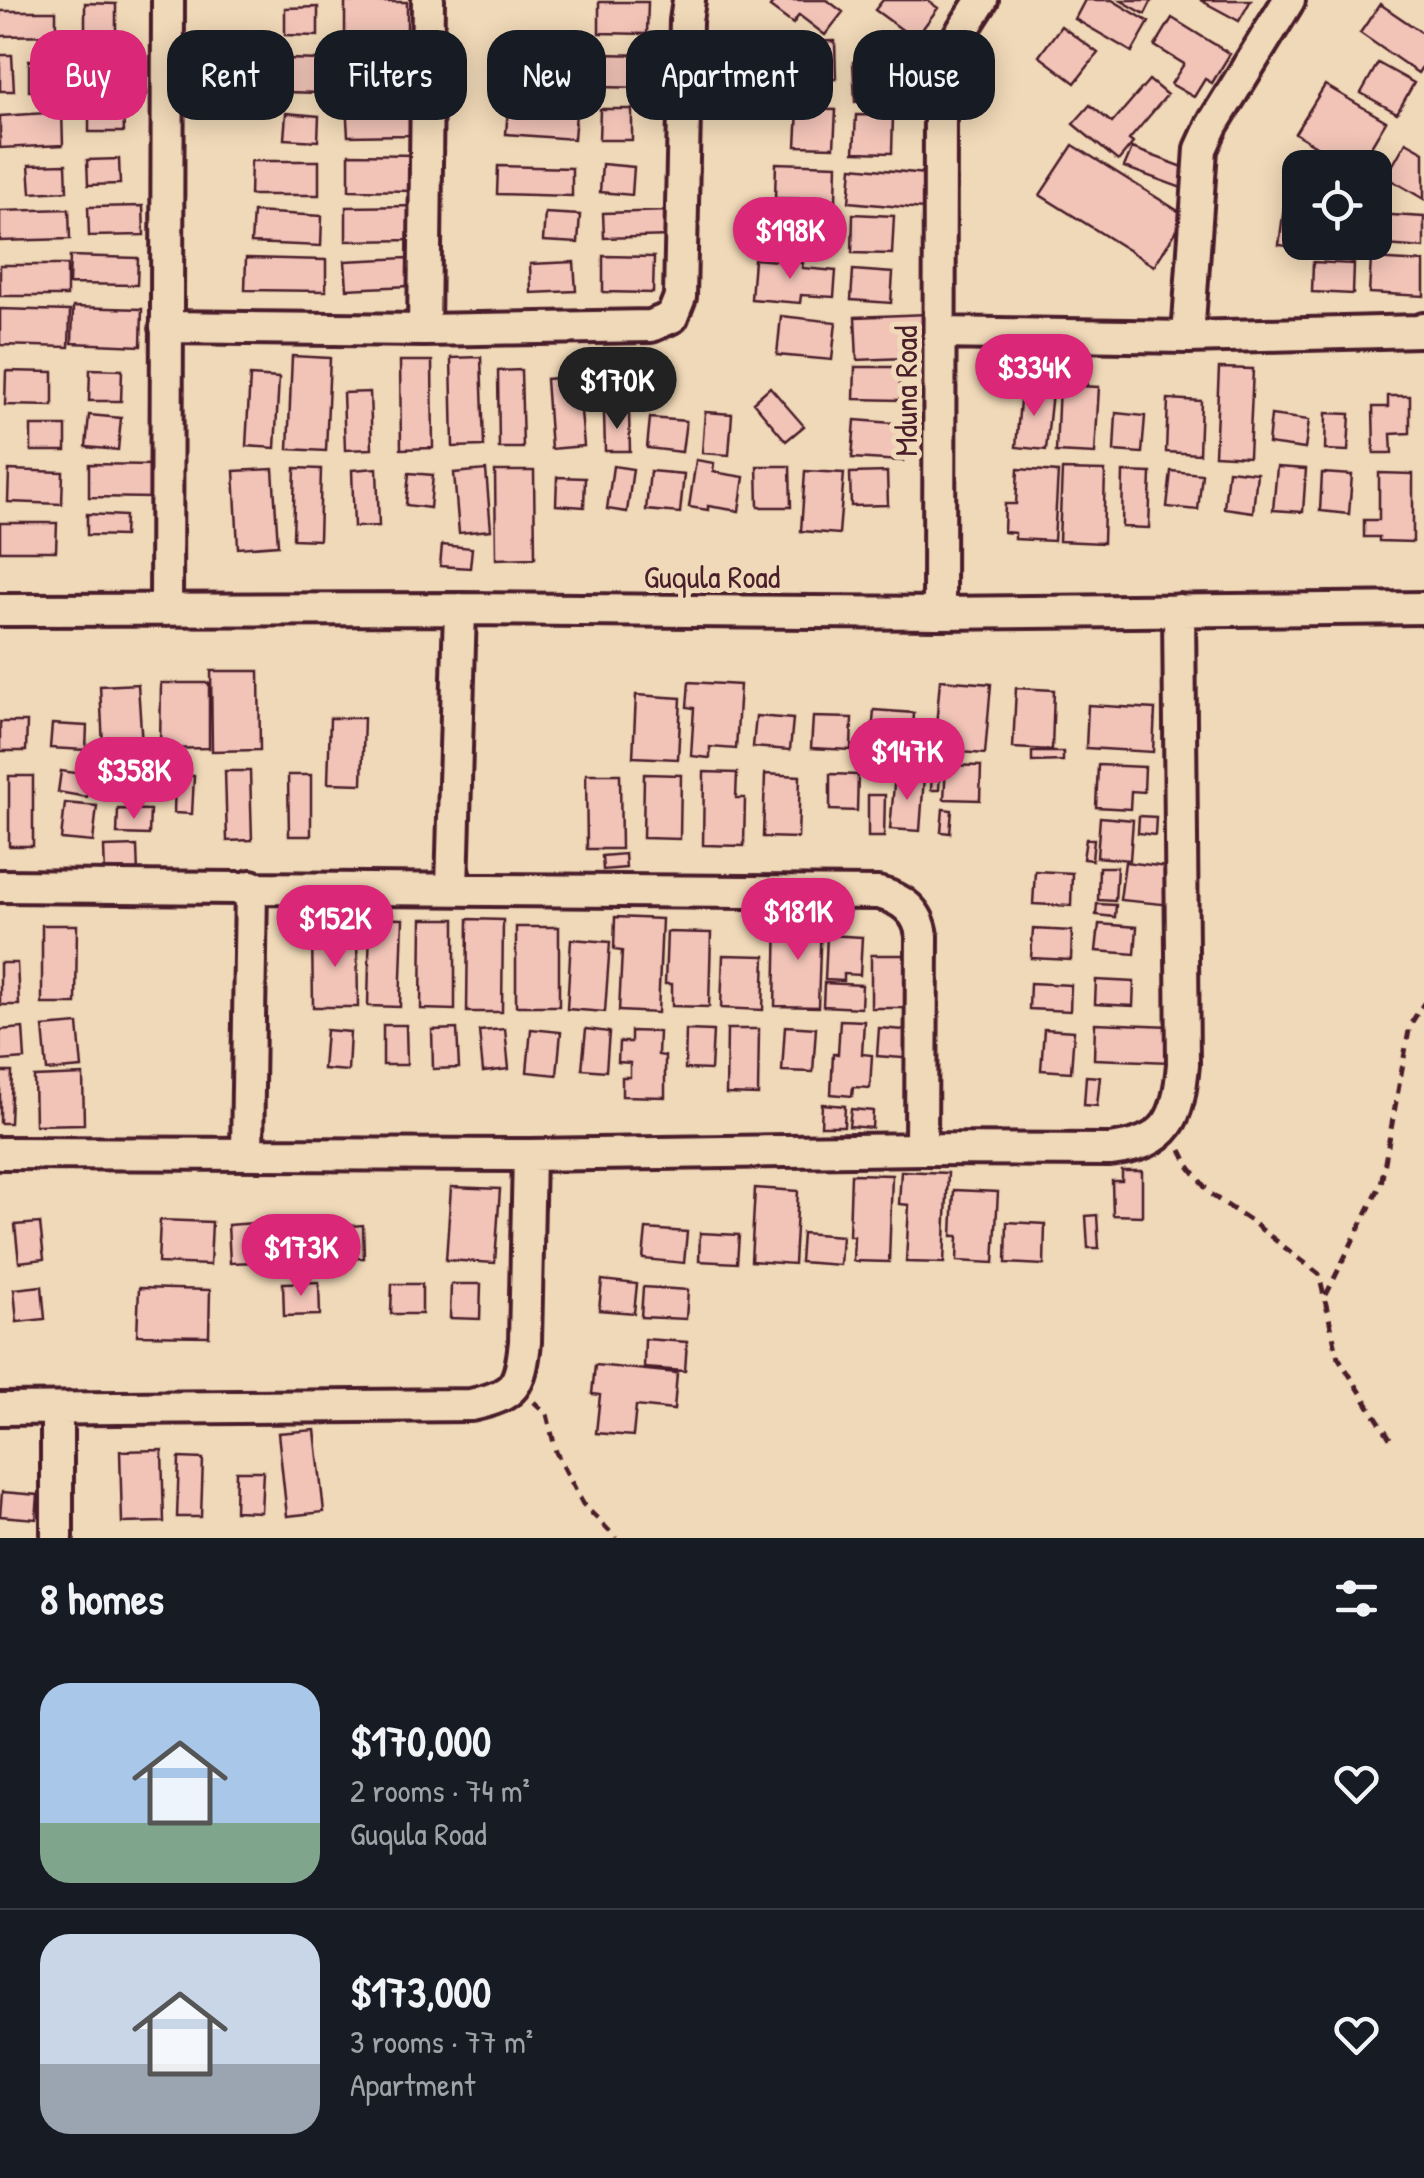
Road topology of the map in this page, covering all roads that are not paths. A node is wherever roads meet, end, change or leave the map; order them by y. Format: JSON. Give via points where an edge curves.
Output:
{"nodes":[{"id":1,"x":168,"y":0,"type":"edge"},
{"id":2,"x":428,"y":0,"type":"edge"},
{"id":3,"x":689,"y":0,"type":"edge"},
{"id":4,"x":982,"y":0,"type":"edge"},
{"id":5,"x":1289,"y":0,"type":"edge"},
{"id":6,"x":166,"y":328,"type":"junction"},
{"id":7,"x":424,"y":330,"type":"junction"},
{"id":8,"x":1424,"y":330,"type":"edge"},
{"id":9,"x":940,"y":333,"type":"junction"},
{"id":10,"x":1188,"y":337,"type":"junction"},
{"id":11,"x":1424,"y":608,"type":"edge"},
{"id":12,"x":460,"y":609,"type":"junction"},
{"id":13,"x":0,"y":610,"type":"edge"},
{"id":14,"x":166,"y":610,"type":"junction"},
{"id":15,"x":1180,"y":610,"type":"junction"},
{"id":16,"x":939,"y":613,"type":"junction"},
{"id":17,"x":0,"y":886,"type":"edge"},
{"id":18,"x":251,"y":886,"type":"junction"},
{"id":19,"x":452,"y":888,"type":"junction"},
{"id":20,"x":922,"y":1149,"type":"junction"},
{"id":21,"x":0,"y":1152,"type":"edge"},
{"id":22,"x":247,"y":1154,"type":"junction"},
{"id":23,"x":529,"y":1155,"type":"junction"},
{"id":24,"x":0,"y":1409,"type":"edge"},
{"id":25,"x":57,"y":1409,"type":"junction"},
{"id":26,"x":57,"y":1538,"type":"edge"}],
"edges":[{"from":1,"to":6,"type":"street"},
{"from":2,"to":7,"type":"street"},
{"from":3,"to":7,"type":"street","via":[[680,297],[672,317],[651,326]]},
{"from":4,"to":9,"type":"street","name":"Mduna Road","via":[[955,42],[940,101]]},
{"from":5,"to":10,"type":"street","via":[[1201,149]]},
{"from":6,"to":7,"type":"street"},
{"from":6,"to":14,"type":"street"},
{"from":8,"to":10,"type":"street"},
{"from":9,"to":10,"type":"street"},
{"from":9,"to":16,"type":"street","name":"Mduna Road"},
{"from":11,"to":15,"type":"street","name":"Guqula Road"},
{"from":12,"to":14,"type":"street","name":"Guqula Road"},
{"from":12,"to":16,"type":"street","name":"Guqula Road"},
{"from":12,"to":19,"type":"street"},
{"from":13,"to":14,"type":"street","name":"Guqula Road"},
{"from":15,"to":16,"type":"street","name":"Guqula Road"},
{"from":15,"to":20,"type":"street","via":[[1183,1064],[1170,1124],[1139,1144],[1110,1150]]},
{"from":17,"to":18,"type":"street"},
{"from":18,"to":19,"type":"street"},
{"from":18,"to":22,"type":"street"},
{"from":19,"to":20,"type":"street","via":[[878,892],[904,902],[922,936]]},
{"from":20,"to":23,"type":"street"},
{"from":21,"to":22,"type":"street"},
{"from":22,"to":23,"type":"street"},
{"from":23,"to":25,"type":"street","via":[[525,1342],[516,1385],[497,1397],[471,1405]]},
{"from":24,"to":25,"type":"street"},
{"from":25,"to":26,"type":"street"}]}
